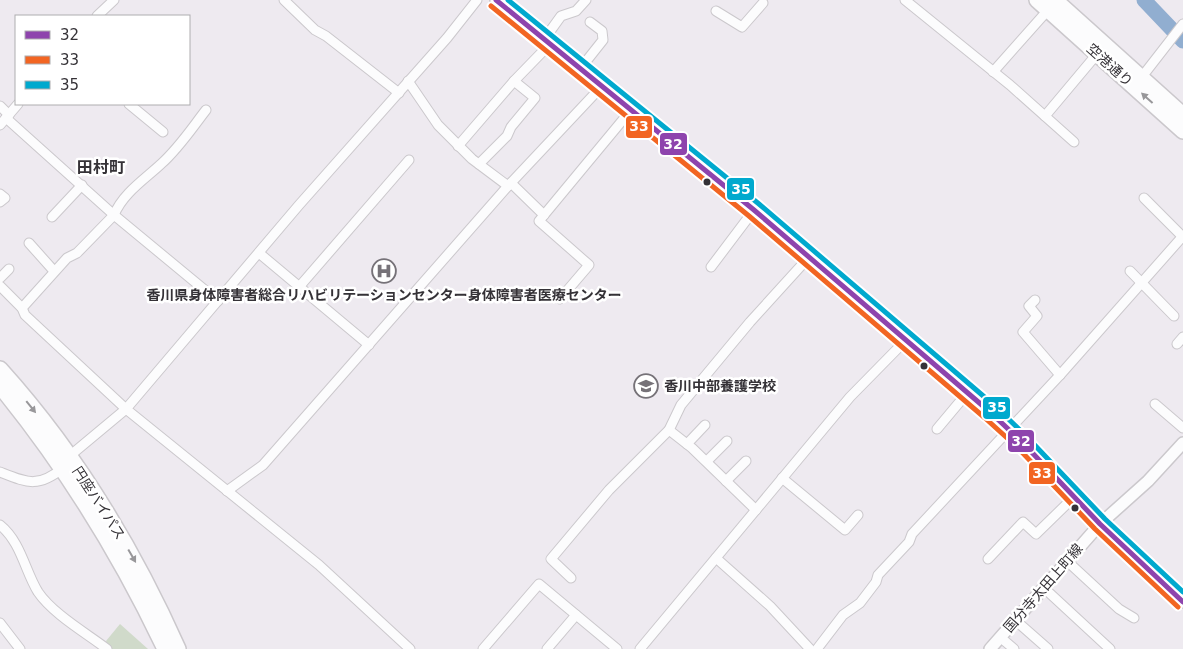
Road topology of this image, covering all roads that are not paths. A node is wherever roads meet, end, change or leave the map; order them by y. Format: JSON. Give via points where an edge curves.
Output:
{"nodes":[{"id":1,"x":114,"y":0,"type":"edge"},
{"id":2,"x":284,"y":0,"type":"edge"},
{"id":3,"x":477,"y":0,"type":"edge"},
{"id":4,"x":496,"y":0,"type":"edge"},
{"id":5,"x":586,"y":0,"type":"edge"},
{"id":6,"x":911,"y":2,"type":"edge"},
{"id":7,"x":764,"y":3,"type":"dead end"},
{"id":8,"x":1047,"y":3,"type":"edge"},
{"id":9,"x":716,"y":11,"type":"dead end"},
{"id":10,"x":98,"y":15,"type":"edge"},
{"id":11,"x":590,"y":22,"type":"dead end"},
{"id":12,"x":1178,"y":31,"type":"edge"},
{"id":13,"x":546,"y":43,"type":"junction"},
{"id":14,"x":1097,"y":54,"type":"junction"},
{"id":15,"x":580,"y":69,"type":"junction"},
{"id":16,"x":993,"y":72,"type":"junction"},
{"id":17,"x":1142,"y":78,"type":"junction"},
{"id":18,"x":514,"y":81,"type":"junction"},
{"id":19,"x":408,"y":82,"type":"junction"},
{"id":20,"x":602,"y":86,"type":"junction"},
{"id":21,"x":398,"y":93,"type":"junction"},
{"id":22,"x":17,"y":105,"type":"edge"},
{"id":23,"x":130,"y":105,"type":"edge"},
{"id":24,"x":0,"y":106,"type":"edge"},
{"id":25,"x":206,"y":110,"type":"dead end"},
{"id":26,"x":631,"y":110,"type":"junction"},
{"id":27,"x":1183,"y":115,"type":"edge"},
{"id":28,"x":1045,"y":116,"type":"junction"},
{"id":29,"x":5,"y":119,"type":"edge"},
{"id":30,"x":1183,"y":131,"type":"edge"},
{"id":31,"x":163,"y":132,"type":"dead end"},
{"id":32,"x":1074,"y":142,"type":"dead end"},
{"id":33,"x":458,"y":146,"type":"junction"},
{"id":34,"x":409,"y":160,"type":"dead end"},
{"id":35,"x":479,"y":164,"type":"junction"},
{"id":36,"x":509,"y":184,"type":"junction"},
{"id":37,"x":82,"y":185,"type":"junction"},
{"id":38,"x":0,"y":194,"type":"edge"},
{"id":39,"x":1144,"y":198,"type":"dead end"},
{"id":40,"x":0,"y":202,"type":"edge"},
{"id":41,"x":754,"y":210,"type":"junction"},
{"id":42,"x":114,"y":215,"type":"junction"},
{"id":43,"x":544,"y":215,"type":"junction"},
{"id":44,"x":52,"y":217,"type":"dead end"},
{"id":45,"x":1183,"y":236,"type":"edge"},
{"id":46,"x":29,"y":243,"type":"dead end"},
{"id":47,"x":259,"y":253,"type":"junction"},
{"id":48,"x":809,"y":257,"type":"junction"},
{"id":49,"x":711,"y":267,"type":"dead end"},
{"id":50,"x":9,"y":269,"type":"dead end"},
{"id":51,"x":54,"y":271,"type":"junction"},
{"id":52,"x":1130,"y":271,"type":"dead end"},
{"id":53,"x":0,"y":278,"type":"edge"},
{"id":54,"x":1141,"y":283,"type":"junction"},
{"id":55,"x":0,"y":286,"type":"edge"},
{"id":56,"x":300,"y":287,"type":"junction"},
{"id":57,"x":560,"y":299,"type":"dead end"},
{"id":58,"x":1035,"y":300,"type":"dead end"},
{"id":59,"x":218,"y":301,"type":"junction"},
{"id":60,"x":22,"y":308,"type":"junction"},
{"id":61,"x":1174,"y":316,"type":"dead end"},
{"id":62,"x":906,"y":340,"type":"junction"},
{"id":63,"x":369,"y":345,"type":"junction"},
{"id":64,"x":0,"y":369,"type":"edge"},
{"id":65,"x":1060,"y":375,"type":"junction"},
{"id":66,"x":0,"y":386,"type":"edge"},
{"id":67,"x":968,"y":392,"type":"junction"},
{"id":68,"x":1156,"y":404,"type":"dead end"},
{"id":69,"x":126,"y":409,"type":"junction"},
{"id":70,"x":705,"y":425,"type":"dead end"},
{"id":71,"x":937,"y":428,"type":"dead end"},
{"id":72,"x":1183,"y":428,"type":"edge"},
{"id":73,"x":669,"y":430,"type":"junction"},
{"id":74,"x":1010,"y":430,"type":"junction"},
{"id":75,"x":727,"y":441,"type":"dead end"},
{"id":76,"x":1183,"y":443,"type":"edge"},
{"id":77,"x":687,"y":444,"type":"junction"},
{"id":78,"x":706,"y":461,"type":"junction"},
{"id":79,"x":746,"y":461,"type":"dead end"},
{"id":80,"x":64,"y":463,"type":"junction"},
{"id":81,"x":0,"y":472,"type":"edge"},
{"id":82,"x":782,"y":478,"type":"junction"},
{"id":83,"x":726,"y":481,"type":"junction"},
{"id":84,"x":227,"y":491,"type":"junction"},
{"id":85,"x":1075,"y":496,"type":"junction"},
{"id":86,"x":756,"y":510,"type":"junction"},
{"id":87,"x":858,"y":515,"type":"dead end"},
{"id":88,"x":1100,"y":524,"type":"junction"},
{"id":89,"x":0,"y":525,"type":"edge"},
{"id":90,"x":716,"y":558,"type":"junction"},
{"id":91,"x":988,"y":559,"type":"dead end"},
{"id":92,"x":1067,"y":561,"type":"junction"},
{"id":93,"x":571,"y":578,"type":"dead end"},
{"id":94,"x":1044,"y":588,"type":"junction"},
{"id":95,"x":1183,"y":602,"type":"edge"},
{"id":96,"x":576,"y":615,"type":"junction"},
{"id":97,"x":1134,"y":618,"type":"dead end"},
{"id":98,"x":1015,"y":620,"type":"junction"},
{"id":99,"x":0,"y":623,"type":"edge"},
{"id":100,"x":1000,"y":637,"type":"junction"},
{"id":101,"x":20,"y":649,"type":"edge"},
{"id":102,"x":107,"y":649,"type":"edge"},
{"id":103,"x":165,"y":649,"type":"edge"},
{"id":104,"x":178,"y":649,"type":"edge"},
{"id":105,"x":410,"y":649,"type":"edge"},
{"id":106,"x":483,"y":649,"type":"edge"},
{"id":107,"x":547,"y":649,"type":"edge"},
{"id":108,"x":617,"y":649,"type":"edge"},
{"id":109,"x":640,"y":649,"type":"edge"},
{"id":110,"x":810,"y":649,"type":"edge"},
{"id":111,"x":817,"y":649,"type":"edge"},
{"id":112,"x":990,"y":649,"type":"edge"},
{"id":113,"x":1014,"y":649,"type":"edge"},
{"id":114,"x":1048,"y":649,"type":"edge"},
{"id":115,"x":1110,"y":649,"type":"edge"}],
"edges":[{"from":1,"to":10,"type":"street"},
{"from":2,"to":21,"type":"street","via":[[315,30]]},
{"from":3,"to":19,"type":"street"},
{"from":4,"to":13,"type":"main road"},
{"from":5,"to":13,"type":"street","via":[[576,11],[561,16]]},
{"from":6,"to":16,"type":"street"},
{"from":7,"to":9,"type":"street","via":[[742,27]]},
{"from":8,"to":14,"type":"highway","name":"空港通り"},
{"from":8,"to":16,"type":"street"},
{"from":8,"to":17,"type":"highway","name":"空港通り"},
{"from":11,"to":15,"type":"street","via":[[602,31],[603,40]]},
{"from":12,"to":17,"type":"street"},
{"from":13,"to":15,"type":"main road"},
{"from":13,"to":18,"type":"street"},
{"from":14,"to":28,"type":"street"},
{"from":30,"to":14,"type":"highway","name":"空港通り","one_way":true},
{"from":15,"to":20,"type":"main road"},
{"from":16,"to":28,"type":"street"},
{"from":17,"to":27,"type":"highway","name":"空港通り"},
{"from":18,"to":33,"type":"street"},
{"from":18,"to":35,"type":"street","via":[[535,98],[507,136]]},
{"from":19,"to":21,"type":"street"},
{"from":19,"to":33,"type":"street","via":[[438,125]]},
{"from":20,"to":26,"type":"main road"},
{"from":20,"to":36,"type":"street"},
{"from":21,"to":47,"type":"street"},
{"from":22,"to":29,"type":"street"},
{"from":23,"to":31,"type":"street"},
{"from":24,"to":29,"type":"street"},
{"from":25,"to":42,"type":"street"},
{"from":26,"to":41,"type":"main road"},
{"from":26,"to":43,"type":"street"},
{"from":28,"to":32,"type":"street"},
{"from":29,"to":37,"type":"street"},
{"from":33,"to":35,"type":"street"},
{"from":34,"to":56,"type":"street"},
{"from":35,"to":36,"type":"street"},
{"from":36,"to":43,"type":"street"},
{"from":36,"to":63,"type":"street"},
{"from":37,"to":42,"type":"street"},
{"from":37,"to":44,"type":"street"},
{"from":38,"to":40,"type":"street","via":[[4,198]]},
{"from":39,"to":45,"type":"street"},
{"from":41,"to":48,"type":"main road"},
{"from":41,"to":49,"type":"street"},
{"from":42,"to":51,"type":"street","via":[[77,253]]},
{"from":42,"to":59,"type":"street"},
{"from":43,"to":57,"type":"street","via":[[539,221],[589,265]]},
{"from":45,"to":54,"type":"street"},
{"from":46,"to":51,"type":"street"},
{"from":47,"to":56,"type":"street"},
{"from":47,"to":59,"type":"street"},
{"from":48,"to":62,"type":"main road"},
{"from":48,"to":73,"type":"street","via":[[681,406]]},
{"from":50,"to":53,"type":"street"},
{"from":51,"to":60,"type":"street"},
{"from":52,"to":54,"type":"street"},
{"from":54,"to":61,"type":"street"},
{"from":54,"to":65,"type":"street"},
{"from":55,"to":60,"type":"street"},
{"from":56,"to":63,"type":"street"},
{"from":58,"to":65,"type":"street","via":[[1029,306],[1037,316],[1023,332]]},
{"from":59,"to":69,"type":"street"},
{"from":60,"to":69,"type":"street","via":[[25,315]]},
{"from":62,"to":67,"type":"main road"},
{"from":62,"to":82,"type":"street","via":[[850,397]]},
{"from":63,"to":84,"type":"street","via":[[263,465]]},
{"from":64,"to":80,"type":"highway","name":"円座バイパス","one_way":true},
{"from":65,"to":74,"type":"street"},
{"from":66,"to":80,"type":"highway","name":"円座バイパス"},
{"from":67,"to":71,"type":"street"},
{"from":67,"to":74,"type":"main road"},
{"from":68,"to":72,"type":"street"},
{"from":69,"to":80,"type":"street"},
{"from":69,"to":84,"type":"street"},
{"from":70,"to":77,"type":"street"},
{"from":73,"to":77,"type":"street"},
{"from":73,"to":93,"type":"street","via":[[609,490],[551,559]]},
{"from":74,"to":85,"type":"main road"},
{"from":74,"to":111,"type":"street","via":[[912,534],[860,603],[843,615]]},
{"from":75,"to":78,"type":"street"},
{"from":76,"to":88,"type":"main road","name":"国分寺太田上町線","via":[[1148,481]]},
{"from":77,"to":78,"type":"street"},
{"from":78,"to":83,"type":"street"},
{"from":79,"to":83,"type":"street"},
{"from":80,"to":81,"type":"street","via":[[49,479],[34,483]]},
{"from":80,"to":103,"type":"highway","name":"円座バイパス","via":[[116,551]]},
{"from":80,"to":104,"type":"highway","name":"円座バイパス","one_way":true,"via":[[92,489],[153,592]]},
{"from":82,"to":86,"type":"street"},
{"from":82,"to":87,"type":"street","via":[[845,530]]},
{"from":83,"to":86,"type":"street"},
{"from":84,"to":105,"type":"street","via":[[319,566]]},
{"from":85,"to":88,"type":"main road"},
{"from":85,"to":91,"type":"street","via":[[1036,534],[1023,522]]},
{"from":86,"to":90,"type":"street"},
{"from":88,"to":92,"type":"main road","name":"国分寺太田上町線"},
{"from":88,"to":95,"type":"main road"},
{"from":89,"to":102,"type":"street","via":[[18,550],[44,600]]},
{"from":90,"to":109,"type":"street"},
{"from":90,"to":110,"type":"street","via":[[770,606]]},
{"from":92,"to":94,"type":"main road","name":"国分寺太田上町線"},
{"from":92,"to":97,"type":"street","via":[[1119,609]]},
{"from":94,"to":98,"type":"main road","name":"国分寺太田上町線"},
{"from":94,"to":115,"type":"street"},
{"from":96,"to":106,"type":"street","via":[[539,584]]},
{"from":96,"to":107,"type":"street"},
{"from":96,"to":108,"type":"street"},
{"from":98,"to":100,"type":"main road","name":"国分寺太田上町線"},
{"from":98,"to":114,"type":"street"},
{"from":99,"to":101,"type":"street"},
{"from":100,"to":112,"type":"main road","name":"国分寺太田上町線"},
{"from":100,"to":113,"type":"street"}]}
